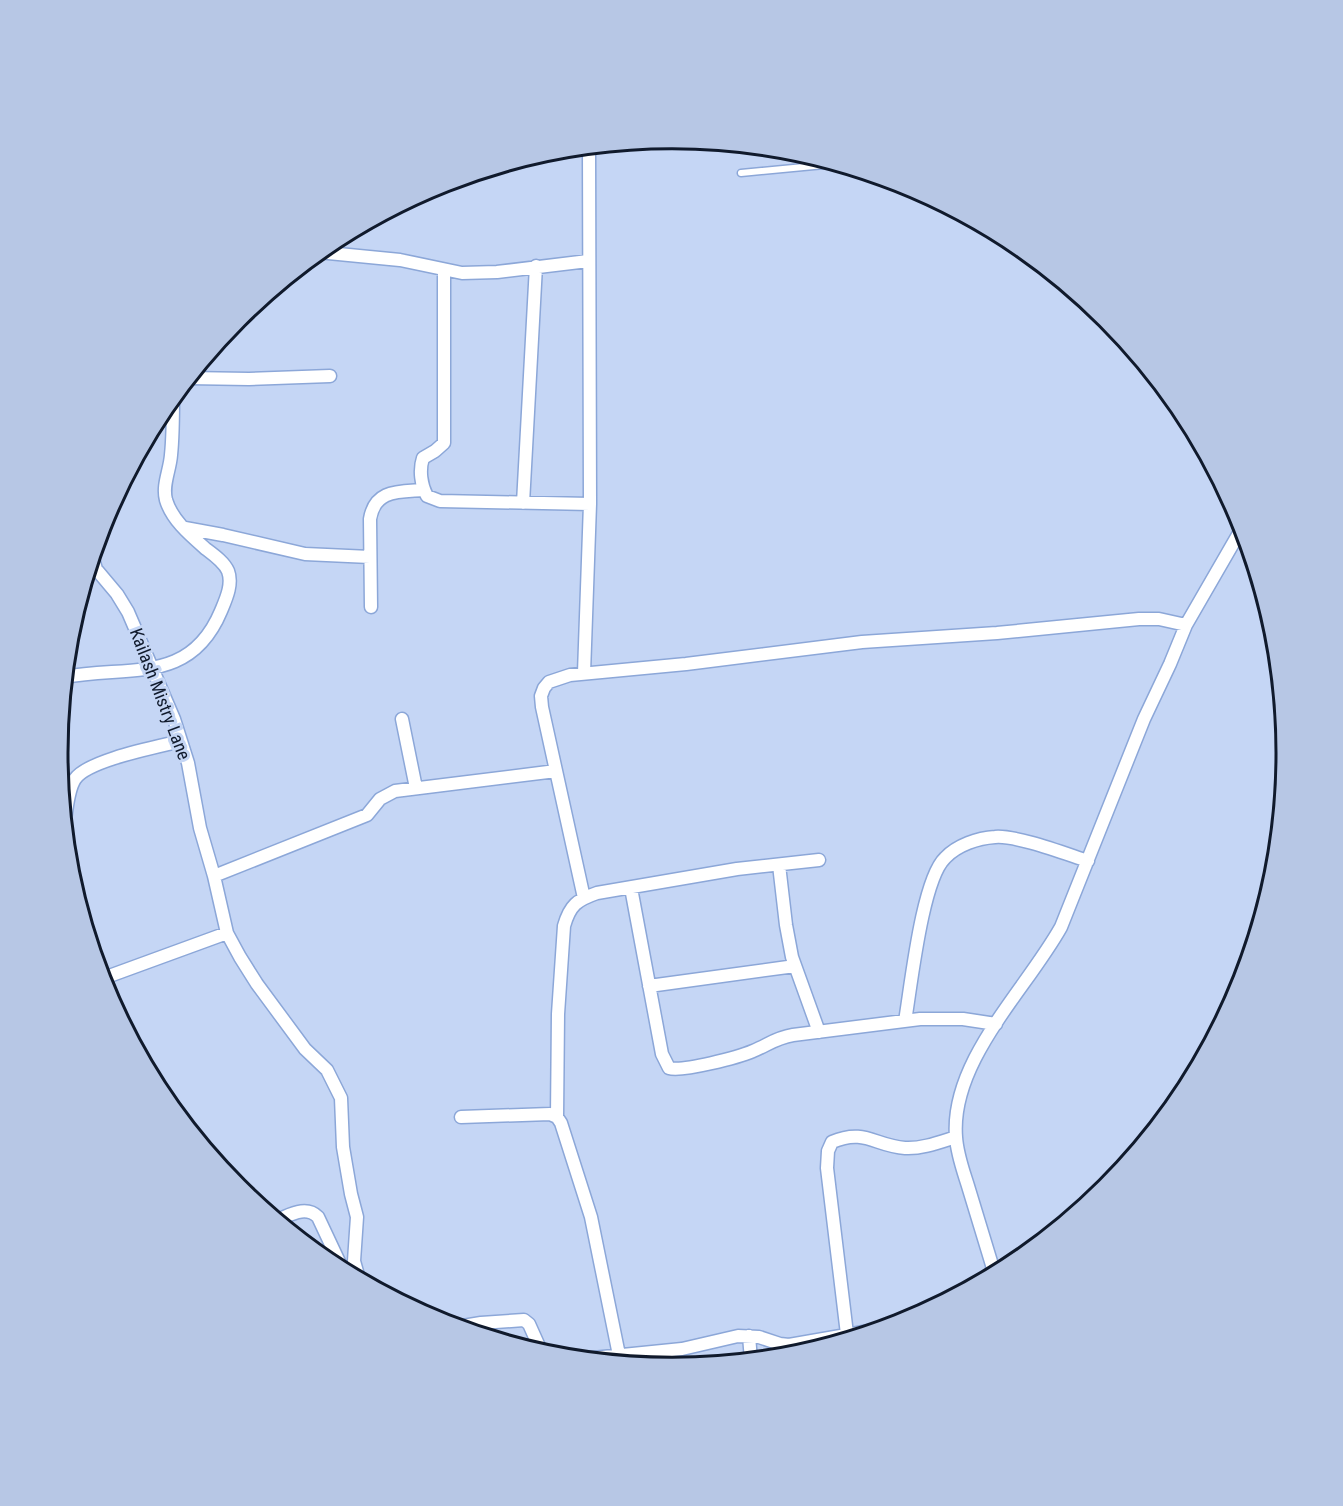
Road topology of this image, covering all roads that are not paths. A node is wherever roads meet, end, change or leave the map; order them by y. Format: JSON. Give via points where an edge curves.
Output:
{"nodes":[{"id":1,"x":589,"y":155,"type":"edge"},
{"id":2,"x":812,"y":166,"type":"edge"},
{"id":3,"x":741,"y":173,"type":"dead end"},
{"id":4,"x":333,"y":253,"type":"edge"},
{"id":5,"x":588,"y":261,"type":"junction"},
{"id":6,"x":536,"y":266,"type":"junction"},
{"id":7,"x":444,"y":270,"type":"junction"},
{"id":8,"x":330,"y":376,"type":"dead end"},
{"id":9,"x":198,"y":378,"type":"edge"},
{"id":10,"x":172,"y":412,"type":"edge"},
{"id":11,"x":424,"y":490,"type":"junction"},
{"id":12,"x":523,"y":503,"type":"junction"},
{"id":13,"x":590,"y":504,"type":"junction"},
{"id":14,"x":185,"y":528,"type":"junction"},
{"id":15,"x":1236,"y":538,"type":"edge"},
{"id":16,"x":370,"y":557,"type":"junction"},
{"id":17,"x":97,"y":570,"type":"edge"},
{"id":18,"x":370,"y":607,"type":"dead end"},
{"id":19,"x":1186,"y":625,"type":"junction"},
{"id":20,"x":153,"y":669,"type":"junction"},
{"id":21,"x":584,"y":673,"type":"junction"},
{"id":22,"x":73,"y":675,"type":"edge"},
{"id":23,"x":402,"y":719,"type":"dead end"},
{"id":24,"x":181,"y":741,"type":"junction"},
{"id":25,"x":556,"y":771,"type":"junction"},
{"id":26,"x":69,"y":783,"type":"edge"},
{"id":27,"x":416,"y":788,"type":"junction"},
{"id":28,"x":819,"y":860,"type":"dead end"},
{"id":29,"x":1088,"y":861,"type":"junction"},
{"id":30,"x":779,"y":865,"type":"junction"},
{"id":31,"x":214,"y":876,"type":"junction"},
{"id":32,"x":631,"y":888,"type":"junction"},
{"id":33,"x":584,"y":898,"type":"junction"},
{"id":34,"x":227,"y":933,"type":"junction"},
{"id":35,"x":795,"y":966,"type":"junction"},
{"id":36,"x":110,"y":976,"type":"edge"},
{"id":37,"x":650,"y":986,"type":"junction"},
{"id":38,"x":905,"y":1022,"type":"junction"},
{"id":39,"x":996,"y":1024,"type":"junction"},
{"id":40,"x":819,"y":1032,"type":"junction"},
{"id":41,"x":461,"y":1117,"type":"dead end"},
{"id":42,"x":556,"y":1117,"type":"junction"},
{"id":43,"x":956,"y":1137,"type":"junction"},
{"id":44,"x":285,"y":1217,"type":"edge"},
{"id":45,"x":334,"y":1254,"type":"edge"},
{"id":46,"x":354,"y":1261,"type":"junction"},
{"id":47,"x":349,"y":1263,"type":"edge"},
{"id":48,"x":992,"y":1265,"type":"edge"},
{"id":49,"x":356,"y":1268,"type":"edge"},
{"id":50,"x":475,"y":1324,"type":"edge"},
{"id":51,"x":847,"y":1331,"type":"edge"},
{"id":52,"x":749,"y":1336,"type":"junction"},
{"id":53,"x":537,"y":1341,"type":"edge"},
{"id":54,"x":789,"y":1345,"type":"edge"},
{"id":55,"x":750,"y":1352,"type":"edge"},
{"id":56,"x":619,"y":1355,"type":"edge"},
{"id":57,"x":621,"y":1355,"type":"edge"}],
"edges":[{"from":1,"to":5,"type":"street"},
{"from":2,"to":3,"type":"lane"},
{"from":4,"to":7,"type":"street","via":[[399,260]]},
{"from":5,"to":6,"type":"street"},
{"from":5,"to":13,"type":"street"},
{"from":6,"to":7,"type":"street","via":[[483,273]]},
{"from":6,"to":12,"type":"street"},
{"from":7,"to":11,"type":"street","via":[[444,443],[423,458]]},
{"from":8,"to":9,"type":"street"},
{"from":10,"to":14,"type":"street","via":[[165,497]]},
{"from":11,"to":12,"type":"street","via":[[427,496],[440,501]]},
{"from":11,"to":16,"type":"street","via":[[395,492],[376,501],[370,519]]},
{"from":12,"to":13,"type":"street"},
{"from":13,"to":21,"type":"street"},
{"from":14,"to":16,"type":"street","via":[[305,554]]},
{"from":14,"to":20,"type":"street","via":[[228,571],[227,597],[211,632],[195,650]]},
{"from":15,"to":19,"type":"street"},
{"from":16,"to":18,"type":"street"},
{"from":17,"to":20,"type":"street","name":"Kailash Mistry Lane","via":[[128,612]]},
{"from":19,"to":21,"type":"street","via":[[1139,619],[862,642]]},
{"from":19,"to":29,"type":"street"},
{"from":20,"to":22,"type":"street"},
{"from":20,"to":24,"type":"street","name":"Kailash Mistry Lane"},
{"from":21,"to":25,"type":"street","via":[[549,682],[541,696]]},
{"from":23,"to":27,"type":"street"},
{"from":24,"to":26,"type":"street","via":[[94,765]]},
{"from":24,"to":31,"type":"street","name":"Kailash Mistry Lane"},
{"from":25,"to":27,"type":"street"},
{"from":25,"to":33,"type":"street"},
{"from":27,"to":31,"type":"street","via":[[387,795],[358,819]]},
{"from":28,"to":30,"type":"street"},
{"from":29,"to":38,"type":"street","via":[[996,837],[964,845],[945,857],[934,873],[927,896]]},
{"from":29,"to":39,"type":"street","via":[[1049,949]]},
{"from":30,"to":32,"type":"street"},
{"from":30,"to":35,"type":"street"},
{"from":31,"to":34,"type":"street","name":"Kailash Mistry Lane"},
{"from":32,"to":33,"type":"street"},
{"from":32,"to":37,"type":"street"},
{"from":33,"to":42,"type":"street","via":[[568,913],[564,926]]},
{"from":34,"to":36,"type":"street"},
{"from":34,"to":46,"type":"street","name":"Kailash Mistry Lane","via":[[257,984],[305,1050],[327,1071],[341,1098],[343,1147],[357,1217]]},
{"from":35,"to":37,"type":"street"},
{"from":35,"to":40,"type":"street"},
{"from":37,"to":40,"type":"street","via":[[662,1054],[669,1068],[751,1052],[776,1038]]},
{"from":38,"to":39,"type":"street","via":[[940,1018]]},
{"from":38,"to":40,"type":"street"},
{"from":39,"to":43,"type":"street","via":[[964,1084]]},
{"from":41,"to":42,"type":"street"},
{"from":42,"to":56,"type":"street","via":[[591,1217]]},
{"from":43,"to":48,"type":"street"},
{"from":43,"to":51,"type":"street","via":[[917,1148],[851,1135],[832,1142],[827,1168]]},
{"from":44,"to":45,"type":"street","via":[[301,1211],[314,1213]]},
{"from":46,"to":47,"type":"street"},
{"from":46,"to":49,"type":"street","name":"Kailash Mistry Lane"},
{"from":50,"to":53,"type":"street","via":[[524,1320]]},
{"from":52,"to":54,"type":"street"},
{"from":52,"to":55,"type":"street"},
{"from":52,"to":57,"type":"street"}]}
